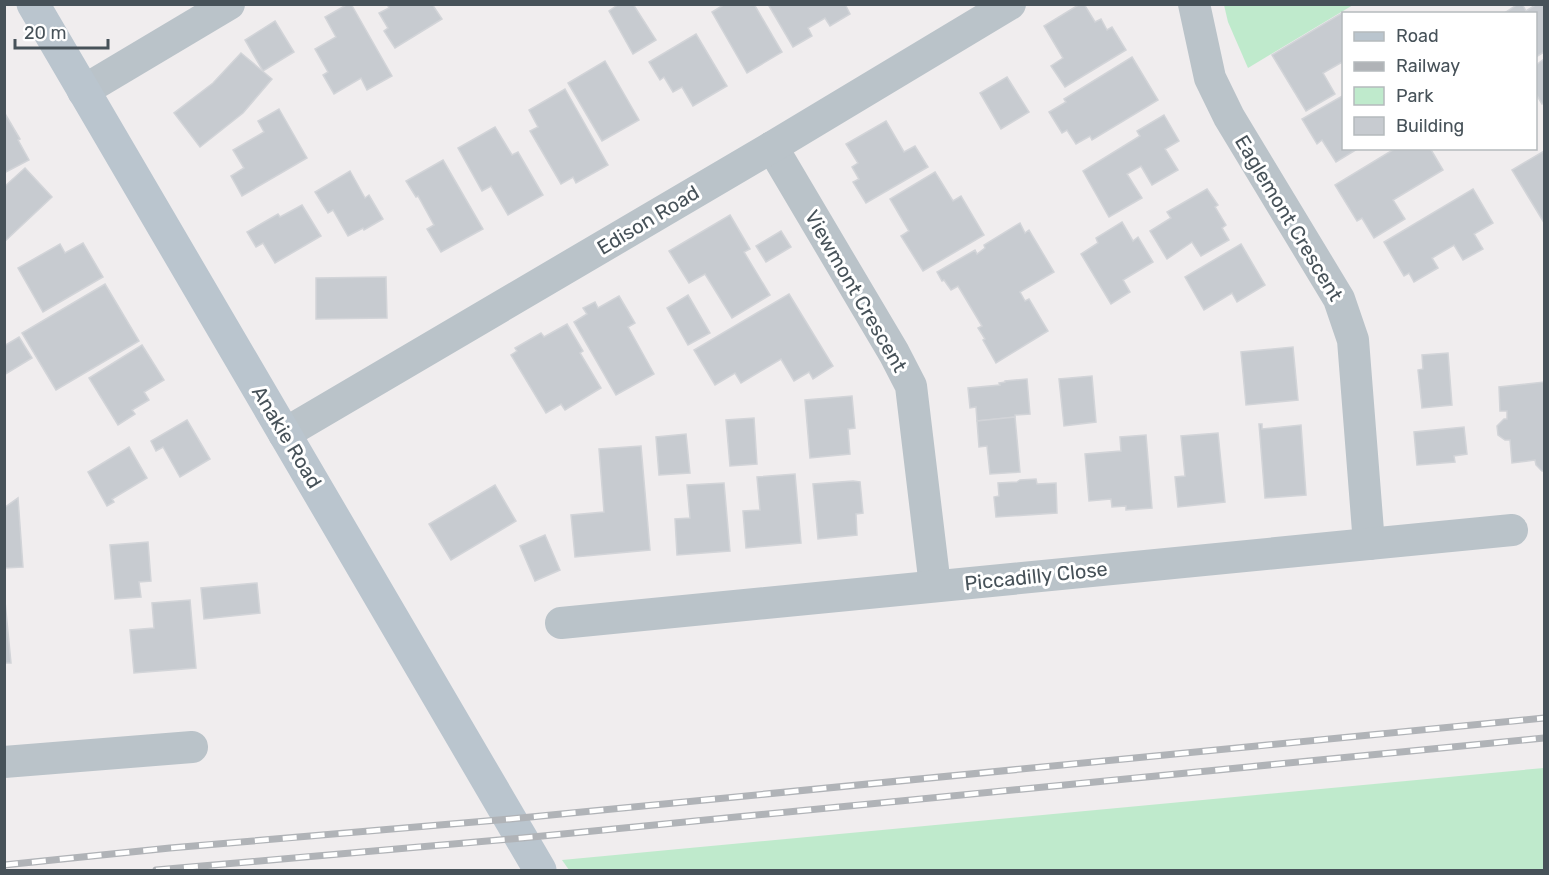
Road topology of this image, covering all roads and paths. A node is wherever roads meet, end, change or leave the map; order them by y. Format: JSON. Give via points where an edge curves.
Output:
{"nodes":[{"id":1,"x":33,"y":4,"type":"edge"},
{"id":2,"x":229,"y":4,"type":"edge"},
{"id":3,"x":1010,"y":4,"type":"edge"},
{"id":4,"x":1194,"y":4,"type":"edge"},
{"id":5,"x":83,"y":91,"type":"junction"},
{"id":6,"x":771,"y":147,"type":"junction"},
{"id":7,"x":284,"y":434,"type":"junction"},
{"id":8,"x":1512,"y":530,"type":"dead end"},
{"id":9,"x":1369,"y":544,"type":"junction"},
{"id":10,"x":935,"y":586,"type":"junction"},
{"id":11,"x":561,"y":622,"type":"dead end"},
{"id":12,"x":192,"y":747,"type":"dead end"},
{"id":13,"x":4,"y":762,"type":"edge"},
{"id":14,"x":540,"y":870,"type":"edge"}],
"edges":[{"from":1,"to":5,"type":"main road","name":"Anakie Road"},
{"from":2,"to":5,"type":"street"},
{"from":3,"to":6,"type":"street","name":"Edison Road"},
{"from":4,"to":9,"type":"street","name":"Eaglemont Crescent","via":[[1210,78],[1229,117],[1339,299],[1353,340]]},
{"from":5,"to":7,"type":"main road","name":"Anakie Road"},
{"from":6,"to":7,"type":"street","name":"Edison Road"},
{"from":6,"to":10,"type":"street","name":"Viewmont Crescent","via":[[910,386]]},
{"from":7,"to":14,"type":"main road","name":"Anakie Road"},
{"from":8,"to":9,"type":"street","name":"Piccadilly Close"},
{"from":9,"to":10,"type":"street","name":"Piccadilly Close"},
{"from":10,"to":11,"type":"street","name":"Piccadilly Close"},
{"from":12,"to":13,"type":"street"}]}
